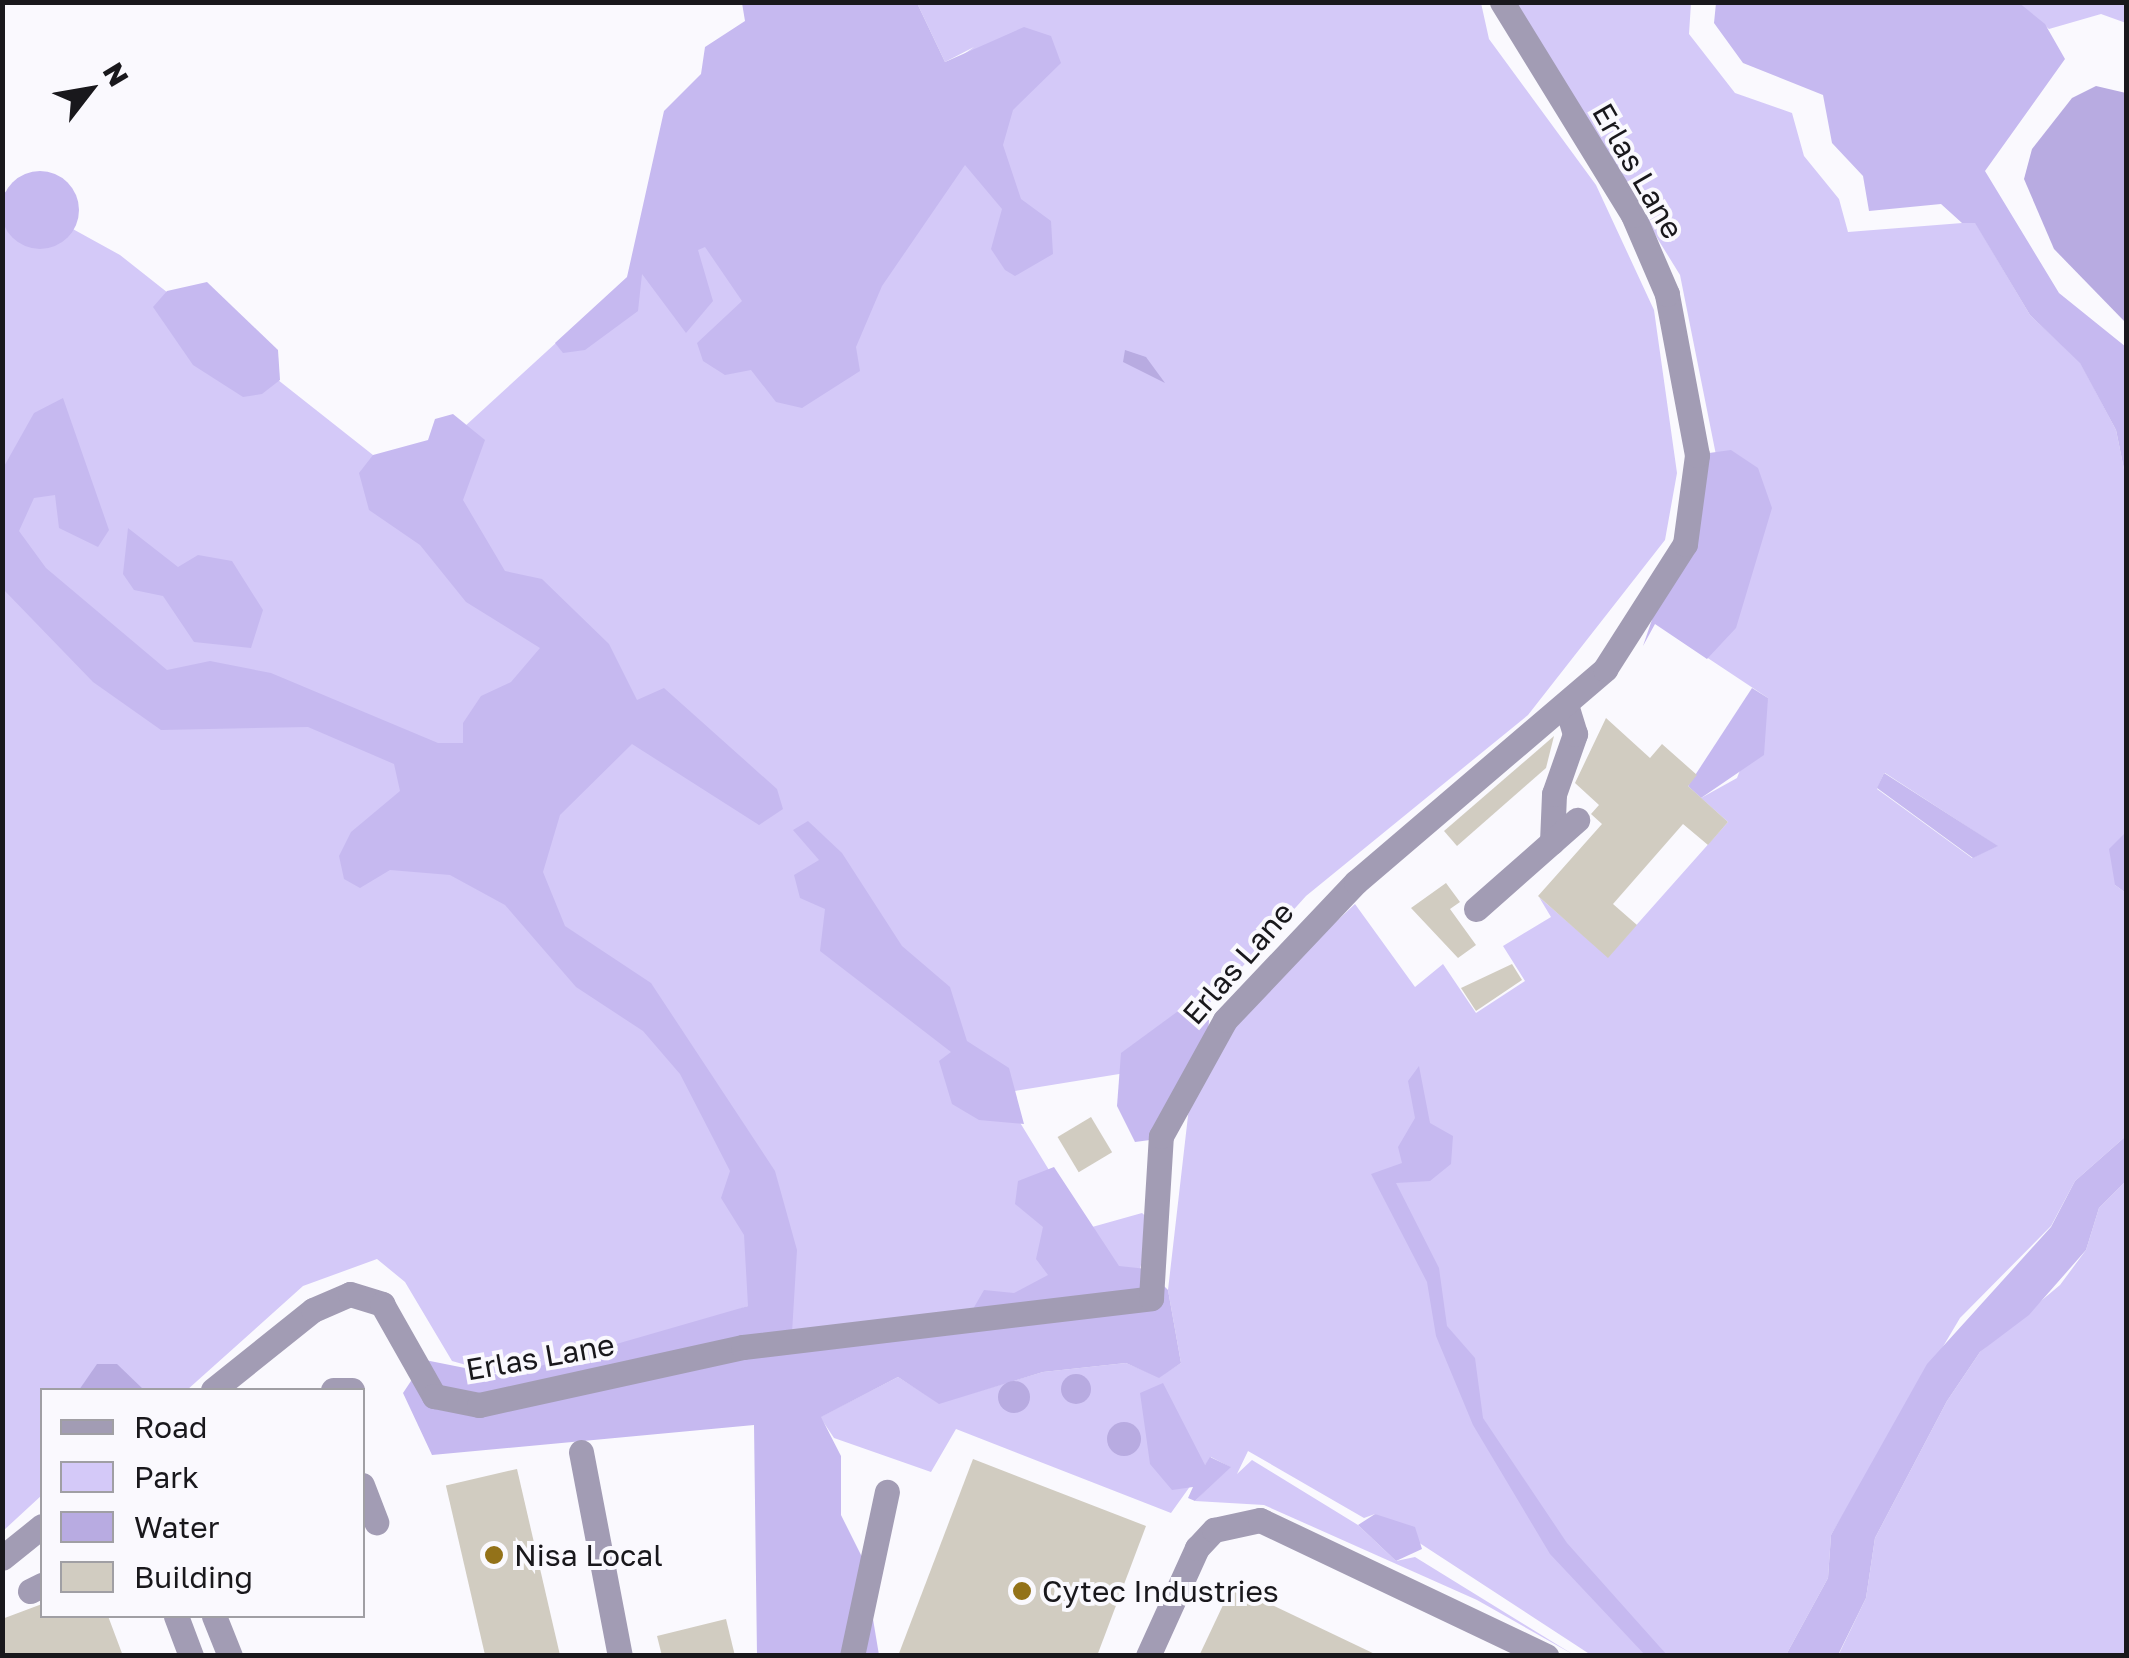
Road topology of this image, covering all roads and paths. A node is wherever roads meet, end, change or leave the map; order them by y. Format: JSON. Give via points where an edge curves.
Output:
{"nodes":[{"id":1,"x":1502,"y":2,"type":"edge"},
{"id":2,"x":1566,"y":704,"type":"junction"},
{"id":3,"x":1577,"y":820,"type":"dead end"},
{"id":4,"x":1552,"y":842,"type":"junction"},
{"id":5,"x":1476,"y":909,"type":"dead end"},
{"id":6,"x":215,"y":1388,"type":"edge"},
{"id":7,"x":580,"y":1452,"type":"dead end"},
{"id":8,"x":887,"y":1492,"type":"dead end"},
{"id":9,"x":365,"y":1493,"type":"edge"},
{"id":10,"x":376,"y":1522,"type":"dead end"},
{"id":11,"x":40,"y":1528,"type":"edge"},
{"id":12,"x":2,"y":1558,"type":"edge"},
{"id":13,"x":182,"y":1618,"type":"edge"},
{"id":14,"x":215,"y":1618,"type":"edge"},
{"id":15,"x":192,"y":1656,"type":"edge"},
{"id":16,"x":230,"y":1656,"type":"edge"},
{"id":17,"x":620,"y":1656,"type":"edge"},
{"id":18,"x":852,"y":1656,"type":"edge"},
{"id":19,"x":1148,"y":1656,"type":"edge"},
{"id":20,"x":1546,"y":1656,"type":"edge"}],
"edges":[{"from":1,"to":2,"type":"street","name":"Erlas Lane","via":[[1640,231],[1667,294],[1697,455],[1686,544],[1605,669]]},
{"from":2,"to":4,"type":"street","via":[[1575,734],[1554,794]]},
{"from":2,"to":6,"type":"street","name":"Erlas Lane","via":[[1356,882],[1225,1020],[1161,1136],[1151,1298],[742,1347],[480,1406],[434,1396],[382,1304],[350,1294],[313,1310]]},
{"from":3,"to":4,"type":"street"},
{"from":4,"to":5,"type":"street"},
{"from":7,"to":17,"type":"street"},
{"from":8,"to":18,"type":"street"},
{"from":9,"to":10,"type":"street"},
{"from":11,"to":12,"type":"street"},
{"from":13,"to":15,"type":"street"},
{"from":14,"to":16,"type":"street"},
{"from":19,"to":20,"type":"street","via":[[1197,1548],[1214,1530],[1260,1520]]}]}
